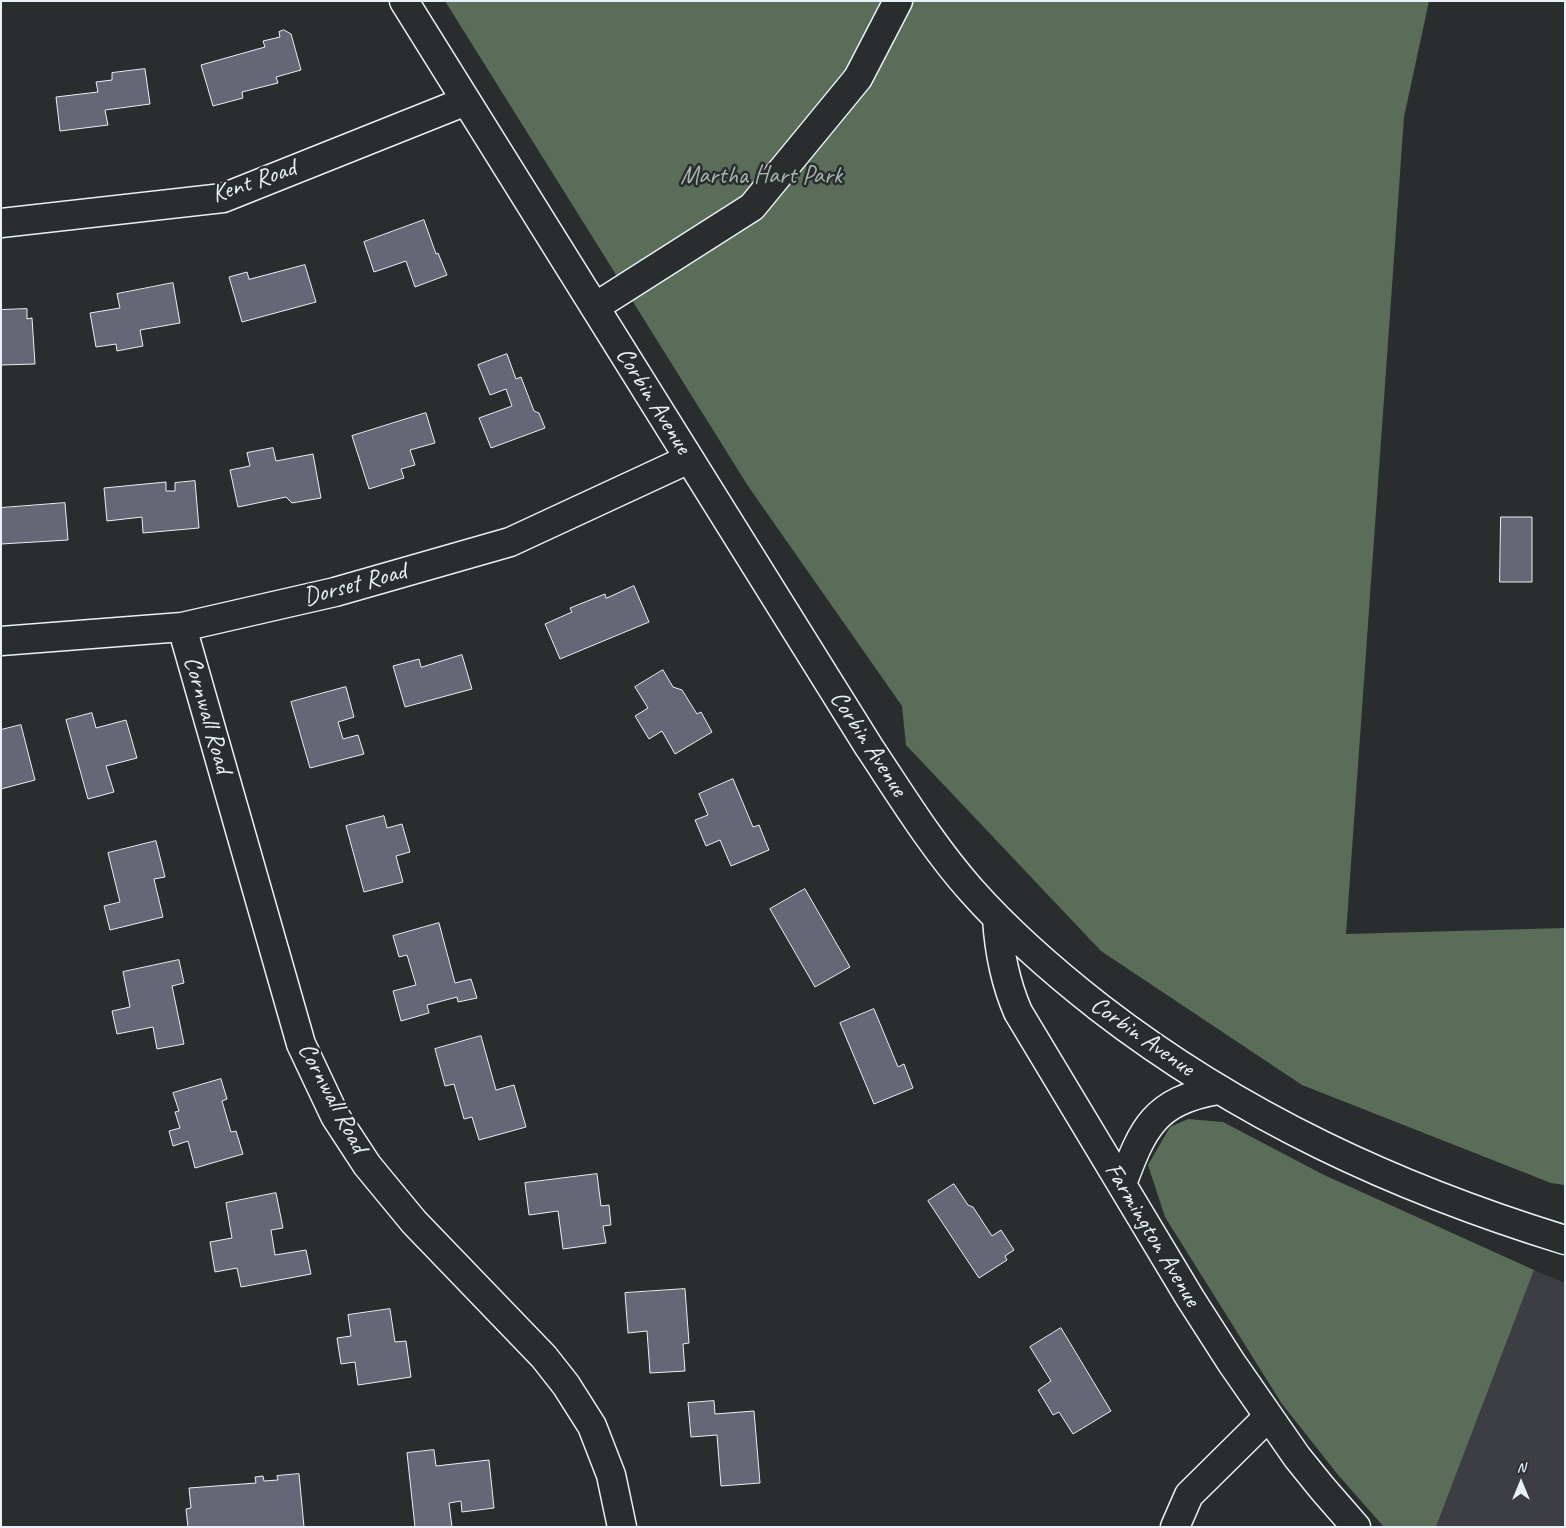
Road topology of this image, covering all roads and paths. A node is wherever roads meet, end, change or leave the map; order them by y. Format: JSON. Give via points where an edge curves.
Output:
{"nodes":[{"id":1,"x":404,"y":1,"type":"edge"},
{"id":2,"x":898,"y":1,"type":"edge"},
{"id":3,"x":466,"y":101,"type":"junction"},
{"id":4,"x":1,"y":223,"type":"edge"},
{"id":5,"x":594,"y":307,"type":"junction"},
{"id":6,"x":689,"y":459,"type":"junction"},
{"id":7,"x":182,"y":626,"type":"junction"},
{"id":8,"x":1,"y":641,"type":"edge"},
{"id":9,"x":997,"y":918,"type":"junction"},
{"id":10,"x":1218,"y":1090,"type":"junction"},
{"id":11,"x":1122,"y":1184,"type":"junction"},
{"id":12,"x":1565,"y":1240,"type":"edge"},
{"id":13,"x":1268,"y":1417,"type":"junction"},
{"id":14,"x":622,"y":1527,"type":"edge"},
{"id":15,"x":1175,"y":1527,"type":"edge"},
{"id":16,"x":1356,"y":1527,"type":"edge"}],
"edges":[{"from":1,"to":3,"type":"street","name":"Corbin Avenue"},
{"from":2,"to":5,"type":"street","via":[[858,78],[752,208]]},
{"from":3,"to":4,"type":"street","name":"Kent Road","via":[[222,198]]},
{"from":3,"to":5,"type":"street","name":"Corbin Avenue"},
{"from":5,"to":6,"type":"street","name":"Corbin Avenue"},
{"from":6,"to":7,"type":"street","name":"Dorset Road","via":[[510,542],[335,592]]},
{"from":6,"to":9,"type":"street","name":"Corbin Avenue","via":[[905,802],[950,865]]},
{"from":7,"to":8,"type":"street","name":"Dorset Road"},
{"from":7,"to":14,"type":"street","name":"Cornwall Road","via":[[301,1044],[335,1116],[367,1165],[414,1222],[544,1357],[566,1385],[592,1426],[610,1475]]},
{"from":9,"to":10,"type":"street","name":"Corbin Avenue","via":[[1087,998],[1148,1044]]},
{"from":9,"to":11,"type":"street","name":"Farmington Avenue","via":[[1004,970],[1018,1012]]},
{"from":10,"to":11,"type":"street","via":[[1182,1100],[1159,1115],[1139,1141]]},
{"from":10,"to":12,"type":"street","name":"Corbin Avenue","via":[[1285,1128],[1367,1167],[1475,1210]]},
{"from":11,"to":13,"type":"street","name":"Farmington Avenue"},
{"from":13,"to":15,"type":"street","via":[[1189,1495]]},
{"from":13,"to":16,"type":"street","name":"Farmington Avenue","via":[[1310,1474]]}]}
